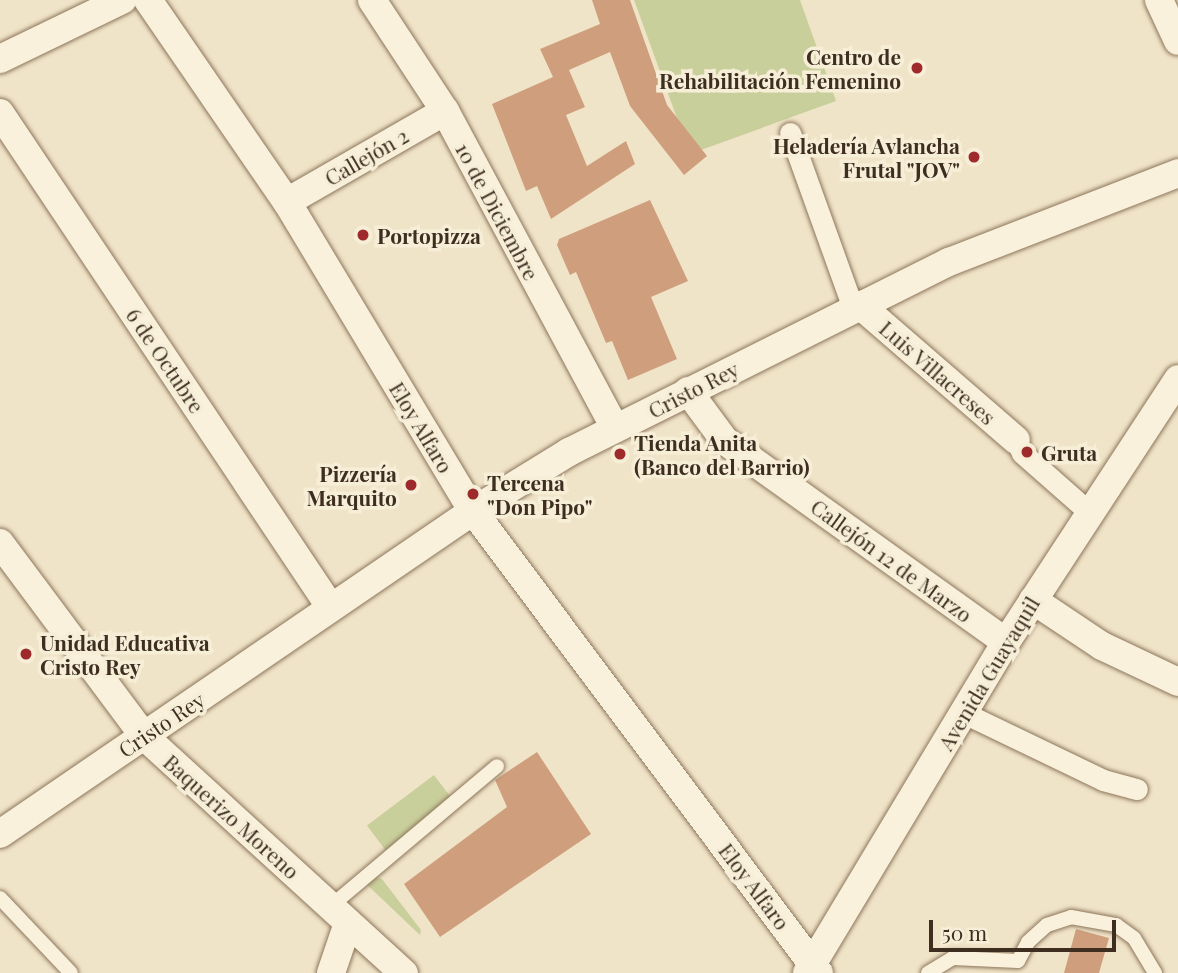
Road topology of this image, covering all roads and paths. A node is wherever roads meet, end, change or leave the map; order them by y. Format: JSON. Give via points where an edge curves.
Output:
{"nodes":[{"id":1,"x":122,"y":0,"type":"edge"},
{"id":2,"x":148,"y":0,"type":"edge"},
{"id":3,"x":372,"y":0,"type":"edge"},
{"id":4,"x":1158,"y":0,"type":"edge"},
{"id":5,"x":1178,"y":41,"type":"edge"},
{"id":6,"x":0,"y":59,"type":"edge"},
{"id":7,"x":445,"y":111,"type":"junction"},
{"id":8,"x":0,"y":113,"type":"edge"},
{"id":9,"x":790,"y":133,"type":"dead end"},
{"id":10,"x":1178,"y":173,"type":"edge"},
{"id":11,"x":287,"y":202,"type":"junction"},
{"id":12,"x":856,"y":307,"type":"junction"},
{"id":13,"x":1178,"y":379,"type":"edge"},
{"id":14,"x":688,"y":391,"type":"junction"},
{"id":15,"x":615,"y":428,"type":"junction"},
{"id":16,"x":1016,"y":440,"type":"joint"},
{"id":17,"x":1093,"y":509,"type":"junction"},
{"id":18,"x":473,"y":511,"type":"junction"},
{"id":19,"x":0,"y":543,"type":"edge"},
{"id":20,"x":1033,"y":600,"type":"junction"},
{"id":21,"x":331,"y":608,"type":"junction"},
{"id":22,"x":1006,"y":642,"type":"junction"},
{"id":23,"x":1178,"y":682,"type":"edge"},
{"id":24,"x":964,"y":713,"type":"junction"},
{"id":25,"x":144,"y":736,"type":"junction"},
{"id":26,"x":497,"y":766,"type":"dead end"},
{"id":27,"x":1137,"y":789,"type":"dead end"},
{"id":28,"x":0,"y":834,"type":"edge"},
{"id":29,"x":0,"y":898,"type":"edge"},
{"id":30,"x":340,"y":914,"type":"junction"},
{"id":31,"x":813,"y":970,"type":"edge"},
{"id":32,"x":1158,"y":972,"type":"edge"},
{"id":33,"x":71,"y":973,"type":"edge"},
{"id":34,"x":331,"y":973,"type":"edge"},
{"id":35,"x":404,"y":973,"type":"edge"},
{"id":36,"x":928,"y":973,"type":"edge"}],
"edges":[{"from":1,"to":6,"type":"street"},
{"from":2,"to":11,"type":"street","name":"Eloy Alfaro"},
{"from":3,"to":7,"type":"street","name":"10 de Diciembre"},
{"from":4,"to":5,"type":"street"},
{"from":7,"to":11,"type":"street","name":"Callejón 2"},
{"from":7,"to":15,"type":"street","name":"10 de Diciembre"},
{"from":8,"to":21,"type":"street","name":"6 de Octubre"},
{"from":9,"to":12,"type":"street"},
{"from":10,"to":12,"type":"street","name":"Cristo Rey","via":[[949,262]]},
{"from":11,"to":18,"type":"street","name":"Eloy Alfaro"},
{"from":12,"to":14,"type":"street","name":"Cristo Rey"},
{"from":12,"to":16,"type":"street","name":"Luis Villacreses"},
{"from":13,"to":17,"type":"street","name":"Avenida Guayaquil"},
{"from":14,"to":15,"type":"street","name":"Cristo Rey"},
{"from":14,"to":22,"type":"street","name":"Callejón 12 de Marzo","via":[[725,441]]},
{"from":15,"to":18,"type":"street","name":"Cristo Rey"},
{"from":16,"to":17,"type":"street","via":[[1021,453]]},
{"from":17,"to":20,"type":"street","name":"Avenida Guayaquil"},
{"from":18,"to":21,"type":"street","name":"Cristo Rey"},
{"from":18,"to":31,"type":"street","name":"Eloy Alfaro"},
{"from":19,"to":25,"type":"street","name":"Baquerizo Moreno"},
{"from":20,"to":22,"type":"street","name":"Avenida Guayaquil"},
{"from":20,"to":23,"type":"street","via":[[1102,646]]},
{"from":21,"to":25,"type":"street","name":"Cristo Rey"},
{"from":22,"to":24,"type":"street","name":"Avenida Guayaquil"},
{"from":24,"to":27,"type":"street","via":[[1103,780]]},
{"from":24,"to":31,"type":"street","name":"Avenida Guayaquil"},
{"from":25,"to":28,"type":"street","name":"Cristo Rey"},
{"from":25,"to":30,"type":"street","name":"Baquerizo Moreno"},
{"from":26,"to":30,"type":"lane"},
{"from":29,"to":33,"type":"lane"},
{"from":30,"to":34,"type":"street"},
{"from":30,"to":35,"type":"street","name":"Baquerizo Moreno"},
{"from":32,"to":36,"type":"lane","via":[[1134,938],[1116,925],[1071,917],[1047,925],[1028,942],[1018,961],[953,958]]}]}
